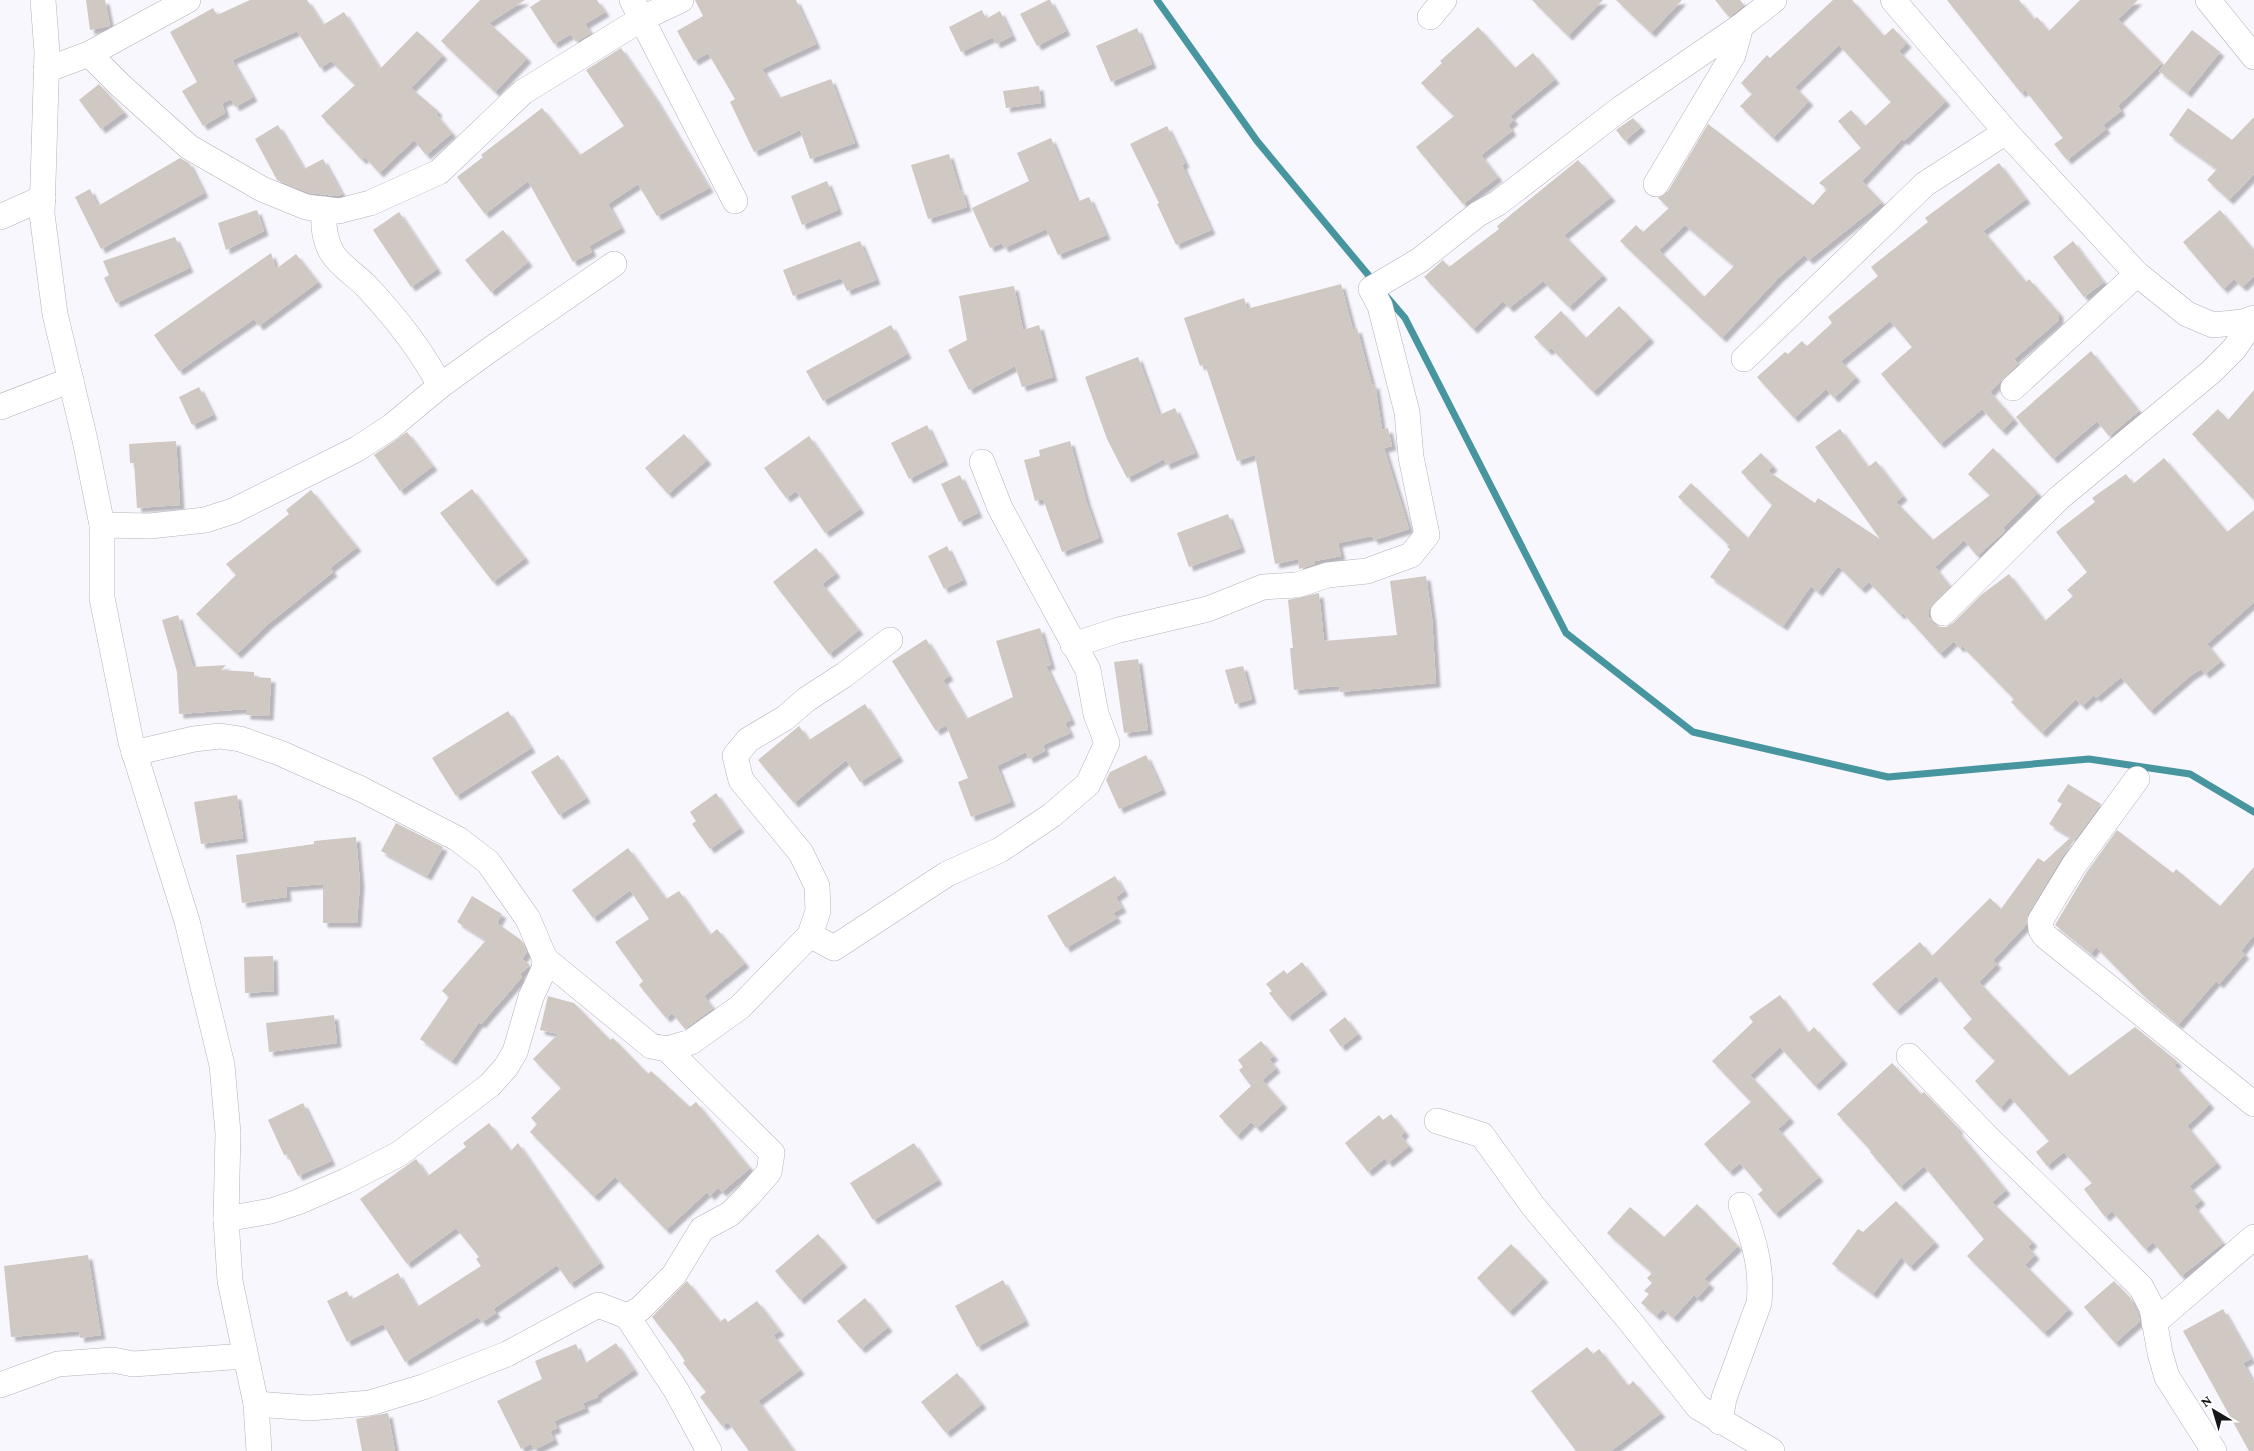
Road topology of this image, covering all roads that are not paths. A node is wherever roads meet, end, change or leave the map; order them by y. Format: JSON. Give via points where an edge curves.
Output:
{"nodes":[{"id":1,"x":43,"y":0,"type":"edge"},
{"id":2,"x":188,"y":0,"type":"edge"},
{"id":3,"x":681,"y":0,"type":"edge"},
{"id":4,"x":1774,"y":0,"type":"edge"},
{"id":5,"x":1893,"y":0,"type":"edge"},
{"id":6,"x":2208,"y":0,"type":"edge"},
{"id":7,"x":638,"y":9,"type":"edge"},
{"id":8,"x":1741,"y":26,"type":"junction"},
{"id":9,"x":89,"y":54,"type":"junction"},
{"id":10,"x":2254,"y":57,"type":"edge"},
{"id":11,"x":46,"y":70,"type":"junction"},
{"id":12,"x":2006,"y":132,"type":"junction"},
{"id":13,"x":1656,"y":184,"type":"dead end"},
{"id":14,"x":43,"y":198,"type":"junction"},
{"id":15,"x":735,"y":201,"type":"dead end"},
{"id":16,"x":324,"y":209,"type":"junction"},
{"id":17,"x":0,"y":217,"type":"edge"},
{"id":18,"x":614,"y":264,"type":"dead end"},
{"id":19,"x":2137,"y":274,"type":"junction"},
{"id":20,"x":2254,"y":319,"type":"edge"},
{"id":21,"x":1744,"y":359,"type":"dead end"},
{"id":22,"x":71,"y":380,"type":"junction"},
{"id":23,"x":440,"y":386,"type":"junction"},
{"id":24,"x":2013,"y":388,"type":"dead end"},
{"id":25,"x":0,"y":407,"type":"edge"},
{"id":26,"x":982,"y":462,"type":"dead end"},
{"id":27,"x":102,"y":525,"type":"junction"},
{"id":28,"x":1943,"y":612,"type":"dead end"},
{"id":29,"x":890,"y":640,"type":"dead end"},
{"id":30,"x":1073,"y":645,"type":"junction"},
{"id":31,"x":134,"y":753,"type":"junction"},
{"id":32,"x":2137,"y":779,"type":"dead end"},
{"id":33,"x":810,"y":934,"type":"junction"},
{"id":34,"x":545,"y":959,"type":"junction"},
{"id":35,"x":667,"y":1049,"type":"junction"},
{"id":36,"x":1909,"y":1056,"type":"dead end"},
{"id":37,"x":2254,"y":1104,"type":"edge"},
{"id":38,"x":1436,"y":1122,"type":"dead end"},
{"id":39,"x":1741,"y":1205,"type":"dead end"},
{"id":40,"x":226,"y":1219,"type":"junction"},
{"id":41,"x":2254,"y":1237,"type":"edge"},
{"id":42,"x":627,"y":1316,"type":"junction"},
{"id":43,"x":2154,"y":1323,"type":"junction"},
{"id":44,"x":245,"y":1356,"type":"junction"},
{"id":45,"x":0,"y":1386,"type":"edge"},
{"id":46,"x":256,"y":1404,"type":"junction"},
{"id":47,"x":1720,"y":1422,"type":"junction"},
{"id":48,"x":258,"y":1451,"type":"edge"},
{"id":49,"x":710,"y":1451,"type":"edge"},
{"id":50,"x":1772,"y":1451,"type":"edge"},
{"id":51,"x":2214,"y":1451,"type":"edge"}],
"edges":[{"from":1,"to":11,"type":"street"},
{"from":2,"to":9,"type":"street"},
{"from":3,"to":7,"type":"street"},
{"from":4,"to":8,"type":"street"},
{"from":5,"to":12,"type":"street"},
{"from":6,"to":10,"type":"street"},
{"from":7,"to":15,"type":"street"},
{"from":7,"to":16,"type":"street","via":[[523,92],[439,172],[370,203],[339,210]]},
{"from":8,"to":13,"type":"street","via":[[1733,55]]},
{"from":8,"to":30,"type":"street","via":[[1620,109],[1420,260],[1370,289],[1380,306],[1407,412],[1411,456],[1427,535],[1411,555],[1367,571],[1328,575],[1297,585],[1263,587],[1208,609],[1119,630]]},
{"from":9,"to":11,"type":"street"},
{"from":9,"to":16,"type":"street","via":[[189,147],[262,189],[306,207]]},
{"from":11,"to":14,"type":"street"},
{"from":12,"to":19,"type":"street"},
{"from":12,"to":21,"type":"street","via":[[1925,184]]},
{"from":14,"to":17,"type":"street"},
{"from":14,"to":22,"type":"street","via":[[42,214],[55,314]]},
{"from":16,"to":23,"type":"street","via":[[323,228],[332,253],[400,323]]},
{"from":18,"to":23,"type":"street"},
{"from":19,"to":20,"type":"street","via":[[2187,314],[2213,325]]},
{"from":19,"to":24,"type":"street"},
{"from":20,"to":28,"type":"street","via":[[2234,349],[2211,372],[2059,498]]},
{"from":22,"to":25,"type":"street"},
{"from":22,"to":27,"type":"street"},
{"from":23,"to":27,"type":"street","via":[[392,426],[357,449],[233,511],[205,520],[168,524]]},
{"from":26,"to":30,"type":"street","via":[[1000,508]]},
{"from":27,"to":31,"type":"street","via":[[102,598]]},
{"from":29,"to":33,"type":"street","via":[[785,718],[748,740],[735,756],[741,780],[801,853],[817,886],[818,911]]},
{"from":30,"to":33,"type":"street","via":[[1088,670],[1096,714],[1106,743],[1088,784],[1052,815],[1000,850],[947,874],[834,948]]},
{"from":31,"to":34,"type":"street","via":[[194,739],[220,736],[240,739],[361,788],[458,839],[488,862],[528,919]]},
{"from":31,"to":40,"type":"street","via":[[187,921],[222,1065],[228,1133]]},
{"from":32,"to":37,"type":"street","via":[[2074,866],[2040,921],[2041,930]]},
{"from":33,"to":35,"type":"street","via":[[740,1007],[691,1042]]},
{"from":34,"to":35,"type":"street","via":[[651,1046]]},
{"from":34,"to":40,"type":"street","via":[[515,1052],[490,1085],[399,1154],[346,1181],[298,1202]]},
{"from":35,"to":42,"type":"street","via":[[772,1153],[769,1172],[730,1214],[702,1229],[674,1275],[640,1309]]},
{"from":36,"to":43,"type":"street","via":[[2141,1287],[2152,1308]]},
{"from":38,"to":47,"type":"street","via":[[1482,1135],[1532,1206],[1698,1407]]},
{"from":39,"to":47,"type":"street","via":[[1759,1261],[1760,1303],[1724,1398]]},
{"from":40,"to":44,"type":"street","via":[[230,1281]]},
{"from":41,"to":43,"type":"street"},
{"from":42,"to":46,"type":"street","via":[[598,1305],[507,1354],[423,1387],[370,1403],[310,1408]]},
{"from":42,"to":49,"type":"street","via":[[676,1390]]},
{"from":43,"to":51,"type":"street","via":[[2167,1377]]},
{"from":44,"to":45,"type":"street","via":[[133,1364],[112,1360],[58,1364]]},
{"from":44,"to":46,"type":"street"},
{"from":46,"to":48,"type":"street"},
{"from":47,"to":50,"type":"street"}]}
